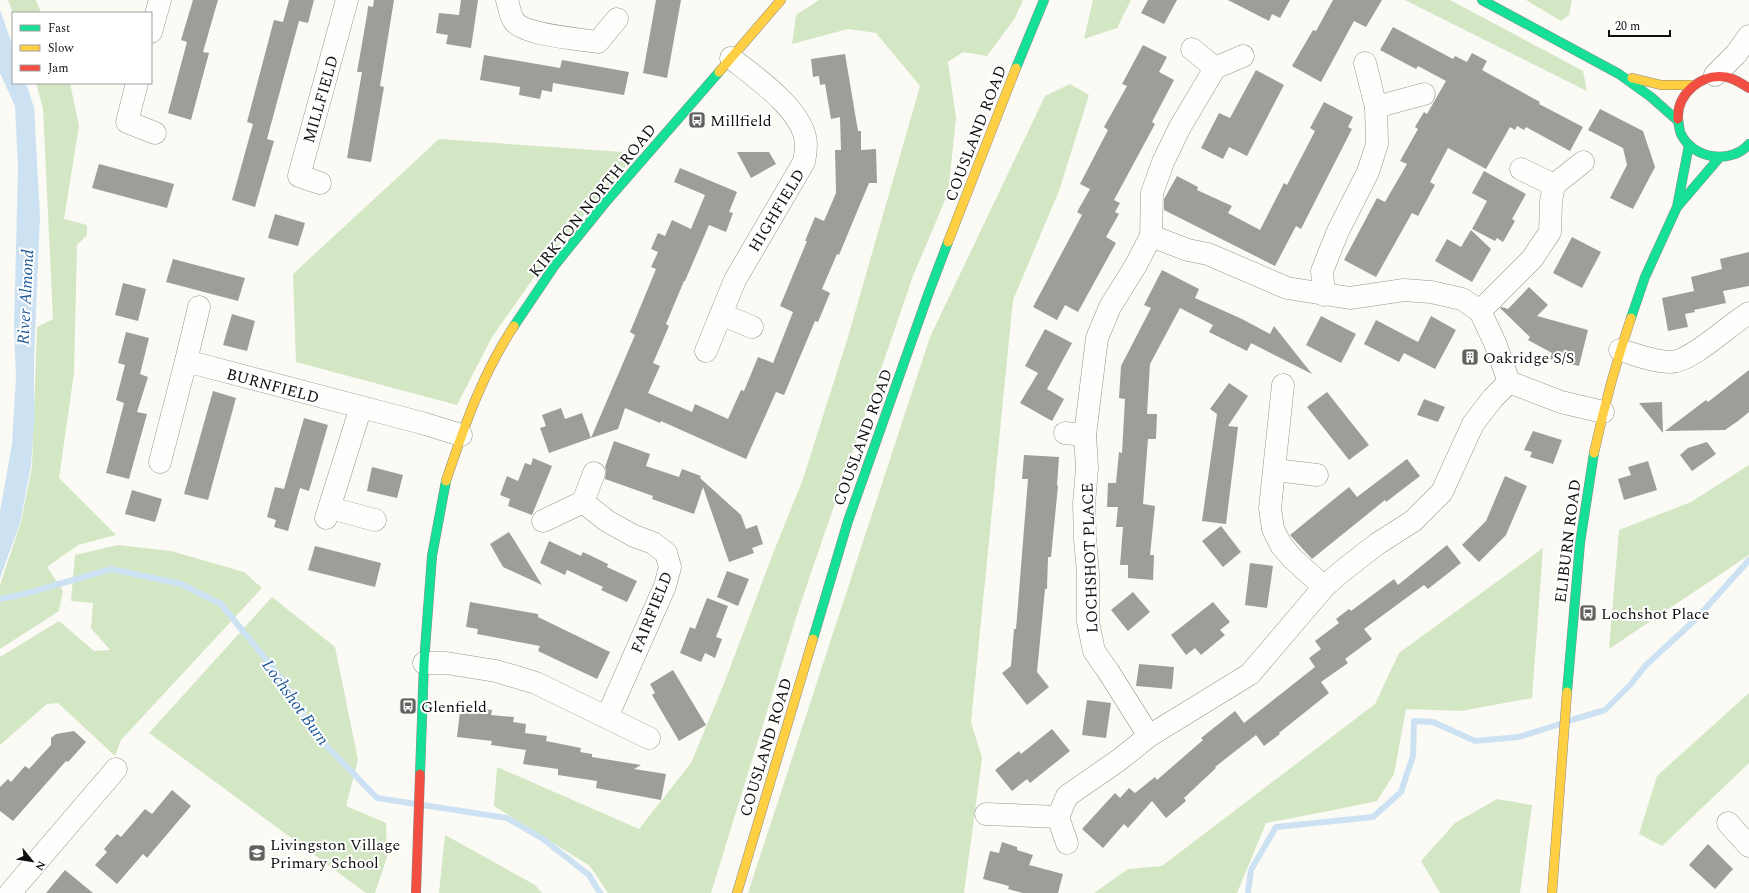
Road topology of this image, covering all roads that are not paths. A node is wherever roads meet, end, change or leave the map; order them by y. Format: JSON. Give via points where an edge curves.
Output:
{"nodes":[{"id":1,"x":160,"y":0,"type":"edge"},
{"id":2,"x":347,"y":0,"type":"edge"},
{"id":3,"x":507,"y":0,"type":"edge"},
{"id":4,"x":781,"y":0,"type":"edge"},
{"id":5,"x":1044,"y":0,"type":"edge"},
{"id":6,"x":1482,"y":0,"type":"edge"},
{"id":7,"x":617,"y":19,"type":"dead end"},
{"id":8,"x":152,"y":28,"type":"edge"},
{"id":9,"x":1749,"y":36,"type":"edge"},
{"id":10,"x":1192,"y":49,"type":"dead end"},
{"id":11,"x":1243,"y":56,"type":"dead end"},
{"id":12,"x":731,"y":58,"type":"junction"},
{"id":13,"x":1365,"y":63,"type":"dead end"},
{"id":14,"x":1215,"y":68,"type":"junction"},
{"id":15,"x":1619,"y":74,"type":"junction"},
{"id":16,"x":1715,"y":75,"type":"junction"},
{"id":17,"x":137,"y":84,"type":"edge"},
{"id":18,"x":1692,"y":85,"type":"junction"},
{"id":19,"x":1749,"y":88,"type":"edge"},
{"id":20,"x":1424,"y":94,"type":"dead end"},
{"id":21,"x":1376,"y":107,"type":"junction"},
{"id":22,"x":1678,"y":121,"type":"junction"},
{"id":23,"x":155,"y":133,"type":"dead end"},
{"id":24,"x":1689,"y":145,"type":"junction"},
{"id":25,"x":1748,"y":148,"type":"edge"},
{"id":26,"x":1719,"y":158,"type":"junction"},
{"id":27,"x":1583,"y":162,"type":"dead end"},
{"id":28,"x":1521,"y":169,"type":"dead end"},
{"id":29,"x":320,"y":183,"type":"dead end"},
{"id":30,"x":1554,"y":185,"type":"junction"},
{"id":31,"x":1677,"y":207,"type":"junction"},
{"id":32,"x":1151,"y":236,"type":"junction"},
{"id":33,"x":1324,"y":294,"type":"junction"},
{"id":34,"x":199,"y":307,"type":"dead end"},
{"id":35,"x":1480,"y":311,"type":"junction"},
{"id":36,"x":1749,"y":313,"type":"edge"},
{"id":37,"x":721,"y":314,"type":"junction"},
{"id":38,"x":752,"y":327,"type":"dead end"},
{"id":39,"x":1620,"y":350,"type":"junction"},
{"id":40,"x":706,"y":351,"type":"dead end"},
{"id":41,"x":186,"y":362,"type":"junction"},
{"id":42,"x":1509,"y":382,"type":"junction"},
{"id":43,"x":1283,"y":385,"type":"dead end"},
{"id":44,"x":361,"y":407,"type":"junction"},
{"id":45,"x":1603,"y":412,"type":"junction"},
{"id":46,"x":461,"y":435,"type":"junction"},
{"id":47,"x":160,"y":462,"type":"dead end"},
{"id":48,"x":1275,"y":470,"type":"junction"},
{"id":49,"x":594,"y":473,"type":"dead end"},
{"id":50,"x":1316,"y":475,"type":"dead end"},
{"id":51,"x":583,"y":502,"type":"junction"},
{"id":52,"x":375,"y":520,"type":"dead end"},
{"id":53,"x":544,"y":521,"type":"dead end"},
{"id":54,"x":1324,"y":587,"type":"junction"},
{"id":55,"x":424,"y":663,"type":"junction"},
{"id":56,"x":607,"y":717,"type":"junction"},
{"id":57,"x":1148,"y":736,"type":"junction"},
{"id":58,"x":649,"y":738,"type":"dead end"},
{"id":59,"x":116,"y":769,"type":"dead end"},
{"id":60,"x":986,"y":814,"type":"dead end"},
{"id":61,"x":1058,"y":817,"type":"junction"},
{"id":62,"x":1728,"y":823,"type":"dead end"},
{"id":63,"x":1068,"y":843,"type":"dead end"},
{"id":64,"x":1749,"y":846,"type":"edge"},
{"id":65,"x":10,"y":893,"type":"edge"},
{"id":66,"x":416,"y":893,"type":"edge"},
{"id":67,"x":737,"y":893,"type":"edge"},
{"id":68,"x":1552,"y":893,"type":"edge"}],
"edges":[{"from":1,"to":8,"type":"street"},
{"from":2,"to":29,"type":"street","name":"MILLFIELD","via":[[299,176]]},
{"from":3,"to":7,"type":"street","via":[[513,20],[519,26],[533,32],[598,42]]},
{"from":4,"to":12,"type":"main road","name":"KIRKTON NORTH ROAD"},
{"from":5,"to":67,"type":"main road","name":"COUSLAND ROAD","via":[[929,292],[848,521]]},
{"from":6,"to":15,"type":"main road"},
{"from":9,"to":16,"type":"street","via":[[1736,54]]},
{"from":10,"to":14,"type":"street"},
{"from":11,"to":14,"type":"street"},
{"from":12,"to":37,"type":"street","name":"HIGHFIELD","via":[[764,85],[793,114],[802,128],[806,144],[804,162],[735,280]]},
{"from":12,"to":46,"type":"main road","name":"KIRKTON NORTH ROAD","via":[[605,203],[555,265],[505,340],[479,389]]},
{"from":13,"to":21,"type":"street"},
{"from":14,"to":32,"type":"street","via":[[1180,127],[1152,193]]},
{"from":15,"to":18,"type":"main road","via":[[1661,85]]},
{"from":15,"to":22,"type":"main road"},
{"from":16,"to":18,"type":"main road"},
{"from":16,"to":19,"type":"main road","via":[[1728,76]]},
{"from":17,"to":23,"type":"street","via":[[126,122]]},
{"from":18,"to":22,"type":"main road","via":[[1680,102]]},
{"from":20,"to":21,"type":"street"},
{"from":21,"to":33,"type":"street","via":[[1377,144],[1368,172],[1338,231],[1322,271]]},
{"from":22,"to":24,"type":"main road"},
{"from":24,"to":26,"type":"main road","via":[[1703,155]]},
{"from":24,"to":31,"type":"main road","name":"ELIBURN ROAD"},
{"from":25,"to":26,"type":"main road","via":[[1729,157]]},
{"from":26,"to":31,"type":"main road","name":"ELIBURN ROAD"},
{"from":27,"to":30,"type":"street"},
{"from":28,"to":30,"type":"street"},
{"from":30,"to":35,"type":"street","via":[[1550,232],[1532,260]]},
{"from":31,"to":39,"type":"main road","name":"ELIBURN ROAD","via":[[1646,277]]},
{"from":32,"to":33,"type":"street","via":[[1188,250],[1208,254],[1286,288]]},
{"from":32,"to":57,"type":"street","name":"LOCHSHOT PLACE","via":[[1110,307],[1097,338],[1075,434],[1086,468],[1084,504],[1088,622],[1094,651]]},
{"from":33,"to":35,"type":"street","via":[[1350,298],[1404,290],[1431,292],[1462,299]]},
{"from":34,"to":41,"type":"street"},
{"from":35,"to":42,"type":"street","via":[[1495,342]]},
{"from":36,"to":39,"type":"street","via":[[1691,356],[1673,362],[1658,361]]},
{"from":37,"to":38,"type":"street"},
{"from":37,"to":40,"type":"street","name":"HIGHFIELD"},
{"from":39,"to":45,"type":"main road","name":"ELIBURN ROAD"},
{"from":41,"to":44,"type":"street","name":"BURNFIELD"},
{"from":41,"to":47,"type":"street"},
{"from":42,"to":45,"type":"street","via":[[1561,402]]},
{"from":42,"to":54,"type":"street","via":[[1493,398],[1474,424],[1442,492],[1413,522],[1377,544]]},
{"from":43,"to":48,"type":"street"},
{"from":44,"to":46,"type":"street","name":"BURNFIELD"},
{"from":44,"to":52,"type":"street","via":[[328,513]]},
{"from":45,"to":68,"type":"main road","name":"ELIBURN ROAD","via":[[1580,543]]},
{"from":46,"to":55,"type":"main road","name":"KIRKTON NORTH ROAD","via":[[444,486],[432,556]]},
{"from":48,"to":50,"type":"street"},
{"from":48,"to":54,"type":"street","via":[[1270,508],[1273,529],[1281,545],[1293,559]]},
{"from":49,"to":51,"type":"street"},
{"from":51,"to":53,"type":"street"},
{"from":51,"to":56,"type":"street","name":"FAIRFIELD","via":[[607,521],[653,543],[666,553],[670,567],[665,586]]},
{"from":54,"to":57,"type":"street","via":[[1250,674]]},
{"from":55,"to":56,"type":"street","via":[[446,663],[496,671],[536,683]]},
{"from":55,"to":66,"type":"main road","name":"KIRKTON NORTH ROAD"},
{"from":56,"to":58,"type":"street"},
{"from":57,"to":61,"type":"street","via":[[1119,760],[1067,796]]},
{"from":59,"to":65,"type":"street"},
{"from":60,"to":61,"type":"street"},
{"from":61,"to":63,"type":"street"},
{"from":62,"to":64,"type":"street"}]}
